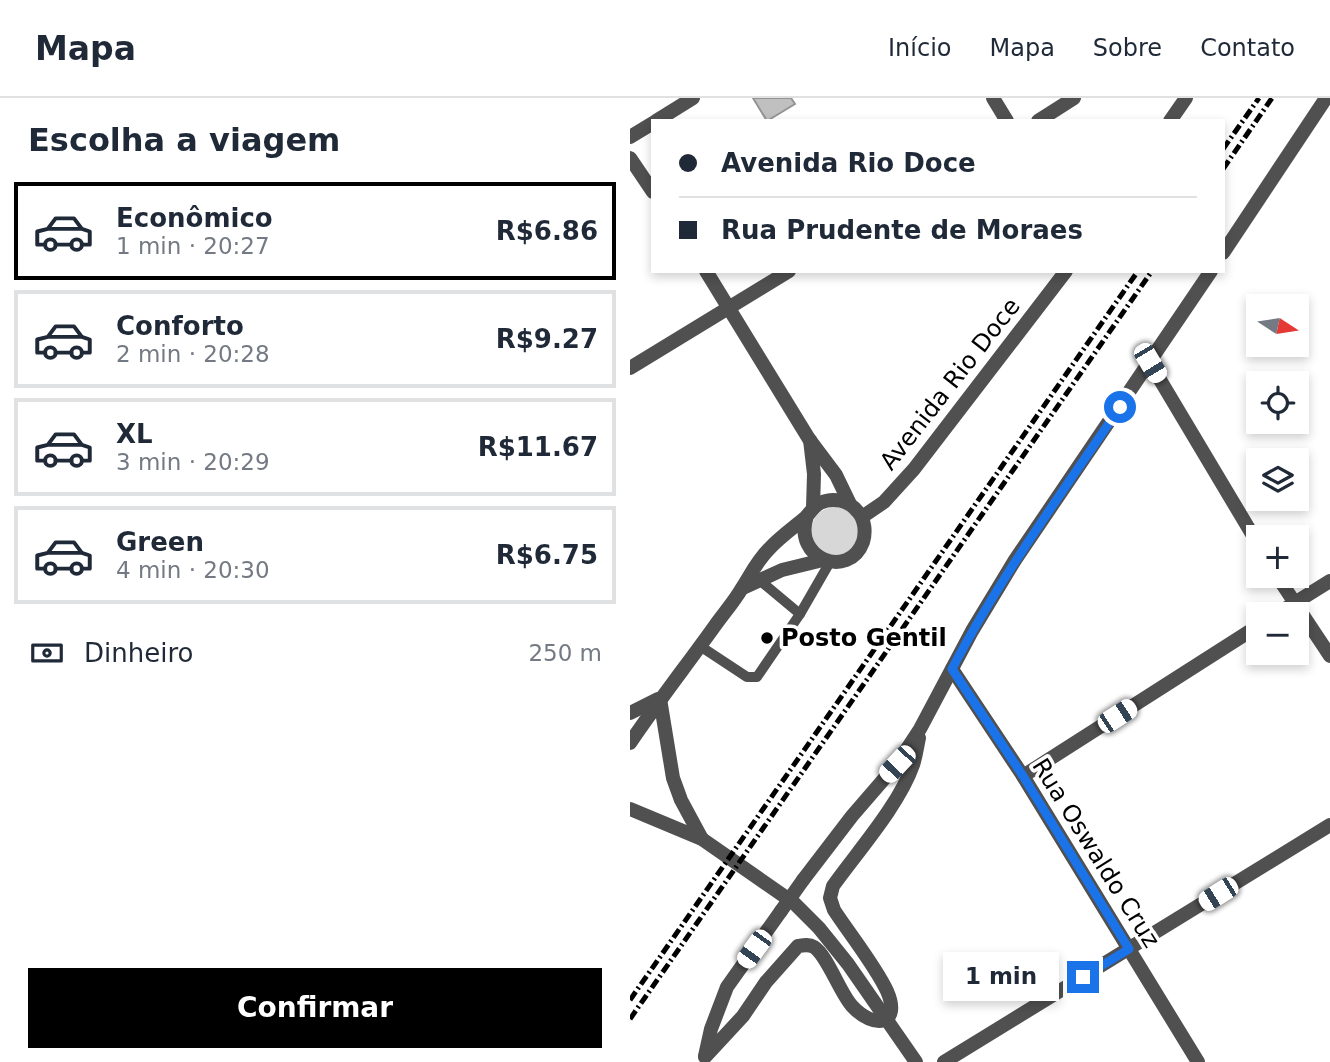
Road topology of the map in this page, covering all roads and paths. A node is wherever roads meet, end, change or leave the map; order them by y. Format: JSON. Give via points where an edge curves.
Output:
{"nodes":[{"id":1,"x":693,"y":98,"type":"edge"},
{"id":2,"x":993,"y":98,"type":"edge"},
{"id":3,"x":1074,"y":98,"type":"edge"},
{"id":4,"x":1186,"y":98,"type":"edge"},
{"id":5,"x":1326,"y":98,"type":"edge"},
{"id":6,"x":659,"y":119,"type":"edge"},
{"id":7,"x":1006,"y":119,"type":"edge"},
{"id":8,"x":1041,"y":119,"type":"edge"},
{"id":9,"x":1171,"y":119,"type":"edge"},
{"id":10,"x":651,"y":124,"type":"edge"},
{"id":11,"x":630,"y":137,"type":"edge"},
{"id":12,"x":630,"y":158,"type":"edge"},
{"id":13,"x":651,"y":189,"type":"edge"},
{"id":14,"x":1225,"y":250,"type":"edge"},
{"id":15,"x":707,"y":273,"type":"edge"},
{"id":16,"x":786,"y":273,"type":"edge"},
{"id":17,"x":1064,"y":273,"type":"edge"},
{"id":18,"x":1210,"y":273,"type":"edge"},
{"id":19,"x":730,"y":307,"type":"junction"},
{"id":20,"x":1150,"y":363,"type":"junction"},
{"id":21,"x":630,"y":368,"type":"edge"},
{"id":22,"x":809,"y":439,"type":"junction"},
{"id":23,"x":850,"y":504,"type":"junction"},
{"id":24,"x":810,"y":512,"type":"junction"},
{"id":25,"x":862,"y":517,"type":"junction"},
{"id":26,"x":1247,"y":525,"type":"edge"},
{"id":27,"x":826,"y":561,"type":"junction"},
{"id":28,"x":758,"y":579,"type":"junction"},
{"id":29,"x":1330,"y":581,"type":"edge"},
{"id":30,"x":742,"y":589,"type":"junction"},
{"id":31,"x":1297,"y":602,"type":"edge"},
{"id":32,"x":800,"y":614,"type":"junction"},
{"id":33,"x":1309,"y":626,"type":"edge"},
{"id":34,"x":1246,"y":634,"type":"edge"},
{"id":35,"x":700,"y":646,"type":"junction"},
{"id":36,"x":1330,"y":656,"type":"edge"},
{"id":37,"x":952,"y":669,"type":"junction"},
{"id":38,"x":660,"y":698,"type":"junction"},
{"id":39,"x":630,"y":713,"type":"edge"},
{"id":40,"x":920,"y":729,"type":"junction"},
{"id":41,"x":630,"y":743,"type":"edge"},
{"id":42,"x":1023,"y":776,"type":"junction"},
{"id":43,"x":630,"y":809,"type":"edge"},
{"id":44,"x":650,"y":819,"type":"junction"},
{"id":45,"x":630,"y":821,"type":"edge"},
{"id":46,"x":1330,"y":824,"type":"edge"},
{"id":47,"x":702,"y":839,"type":"junction"},
{"id":48,"x":1129,"y":949,"type":"junction"},
{"id":49,"x":887,"y":1019,"type":"junction"},
{"id":50,"x":703,"y":1059,"type":"edge"},
{"id":51,"x":916,"y":1062,"type":"edge"},
{"id":52,"x":944,"y":1062,"type":"edge"},
{"id":53,"x":1198,"y":1062,"type":"edge"}],
"edges":[{"from":1,"to":6,"type":"street"},
{"from":2,"to":7,"type":"street"},
{"from":3,"to":8,"type":"street"},
{"from":4,"to":9,"type":"street"},
{"from":5,"to":14,"type":"street"},
{"from":10,"to":11,"type":"street"},
{"from":12,"to":13,"type":"street"},
{"from":15,"to":19,"type":"street"},
{"from":16,"to":19,"type":"street"},
{"from":17,"to":25,"type":"street","name":"Avenida Rio Doce","via":[[914,469],[890,497]]},
{"from":18,"to":20,"type":"street"},
{"from":19,"to":21,"type":"street"},
{"from":19,"to":22,"type":"street"},
{"from":20,"to":26,"type":"street"},
{"from":20,"to":37,"type":"street","via":[[1015,560]]},
{"from":22,"to":23,"type":"street","via":[[836,475]]},
{"from":22,"to":24,"type":"street","via":[[814,474]]},
{"from":23,"to":24,"type":"street","via":[[832,500]]},
{"from":23,"to":25,"type":"street"},
{"from":24,"to":27,"type":"street","via":[[804,526],[807,546]]},
{"from":24,"to":30,"type":"street","via":[[768,550]]},
{"from":25,"to":27,"type":"street","via":[[865,527],[860,548],[844,560]]},
{"from":27,"to":28,"type":"street"},
{"from":27,"to":32,"type":"lane"},
{"from":28,"to":30,"type":"street"},
{"from":28,"to":32,"type":"lane"},
{"from":29,"to":31,"type":"street"},
{"from":30,"to":35,"type":"street"},
{"from":32,"to":35,"type":"lane","via":[[752,679]]},
{"from":33,"to":36,"type":"street"},
{"from":34,"to":42,"type":"street"},
{"from":35,"to":38,"type":"street"},
{"from":37,"to":40,"type":"street"},
{"from":37,"to":42,"type":"street","name":"Rua Oswaldo Cruz"},
{"from":38,"to":39,"type":"street"},
{"from":38,"to":41,"type":"street"},
{"from":38,"to":47,"type":"street","via":[[673,778]]},
{"from":40,"to":49,"type":"street","via":[[907,779],[833,886],[830,898],[887,990],[891,1005]]},
{"from":40,"to":50,"type":"street","bridge":true,"via":[[727,987]]},
{"from":42,"to":48,"type":"street","name":"Rua Oswaldo Cruz"},
{"from":43,"to":44,"type":"street"},
{"from":44,"to":45,"type":"street"},
{"from":44,"to":47,"type":"street"},
{"from":46,"to":48,"type":"street"},
{"from":47,"to":49,"type":"street","via":[[794,903],[820,928]]},
{"from":48,"to":52,"type":"street"},
{"from":48,"to":53,"type":"street","name":"Rua Oswaldo Cruz"},
{"from":49,"to":50,"type":"street","via":[[872,1022],[861,1015],[818,951],[805,944],[791,951],[743,1016]]},
{"from":49,"to":51,"type":"street"}]}
